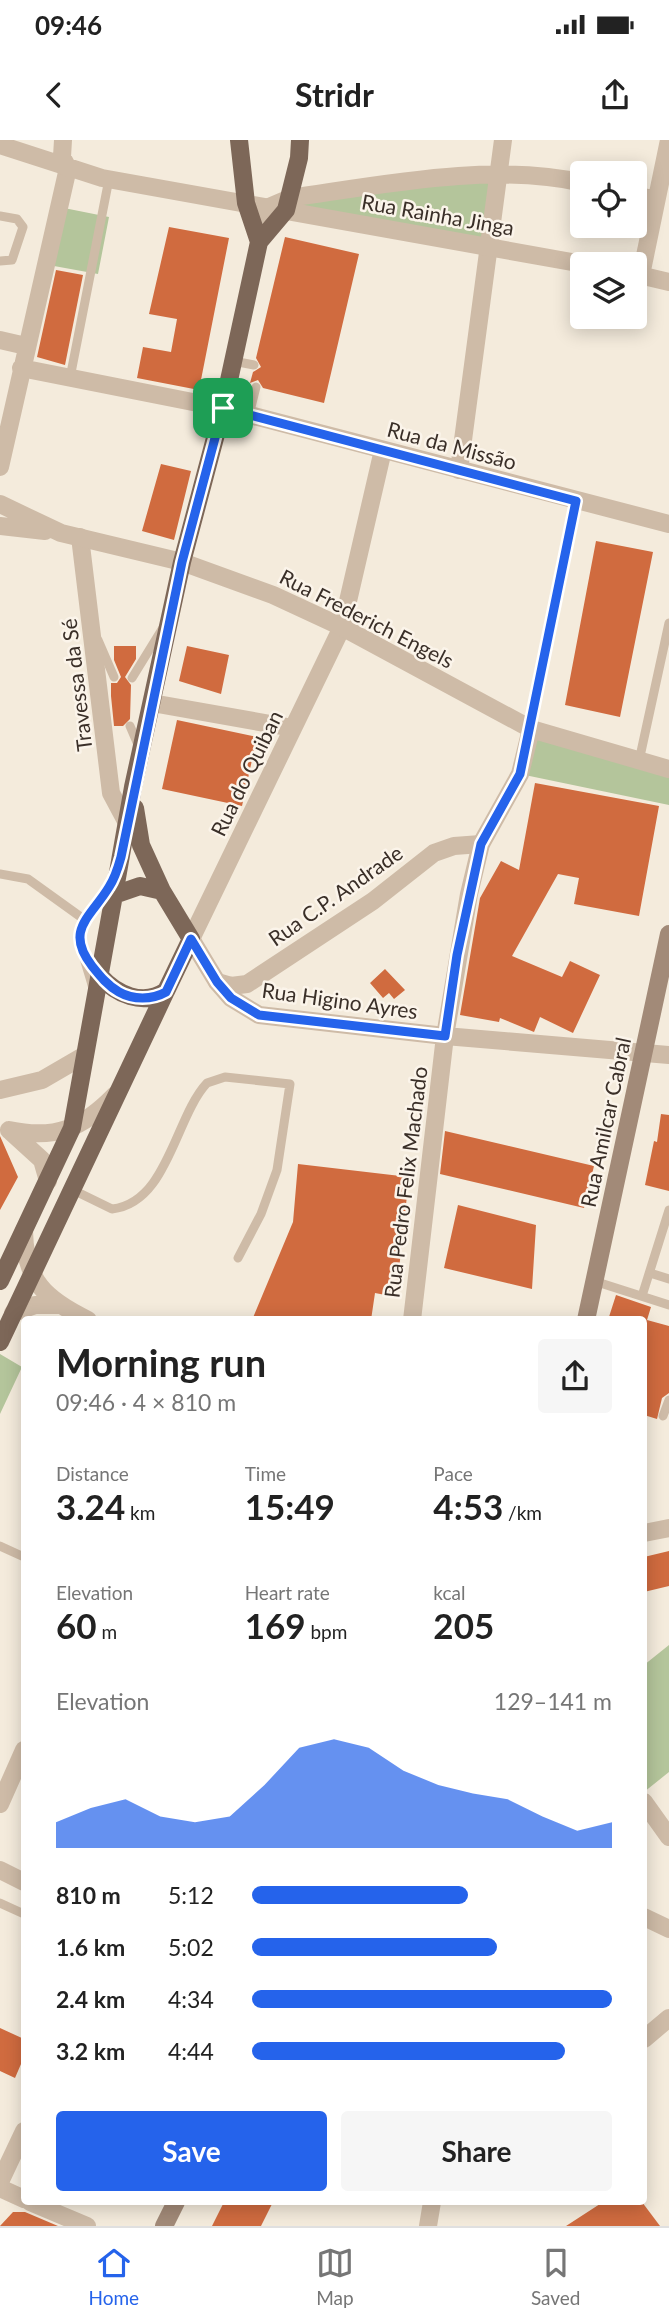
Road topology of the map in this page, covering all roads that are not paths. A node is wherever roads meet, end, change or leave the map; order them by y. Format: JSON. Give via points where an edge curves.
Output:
{"nodes":[{"id":1,"x":63,"y":140,"type":"edge"},
{"id":2,"x":239,"y":140,"type":"edge"},
{"id":3,"x":300,"y":140,"type":"edge"},
{"id":4,"x":503,"y":140,"type":"edge"},
{"id":5,"x":669,"y":140,"type":"edge"},
{"id":6,"x":0,"y":145,"type":"edge"},
{"id":7,"x":68,"y":168,"type":"junction"},
{"id":8,"x":499,"y":173,"type":"junction"},
{"id":9,"x":109,"y":179,"type":"junction"},
{"id":10,"x":570,"y":180,"type":"edge"},
{"id":11,"x":647,"y":198,"type":"edge"},
{"id":12,"x":656,"y":200,"type":"junction"},
{"id":13,"x":246,"y":203,"type":"junction"},
{"id":14,"x":282,"y":205,"type":"junction"},
{"id":15,"x":0,"y":216,"type":"edge"},
{"id":16,"x":259,"y":242,"type":"junction"},
{"id":17,"x":489,"y":246,"type":"junction"},
{"id":18,"x":644,"y":252,"type":"edge"},
{"id":19,"x":0,"y":261,"type":"edge"},
{"id":20,"x":570,"y":262,"type":"edge"},
{"id":21,"x":647,"y":277,"type":"edge"},
{"id":22,"x":669,"y":282,"type":"edge"},
{"id":23,"x":0,"y":340,"type":"edge"},
{"id":24,"x":26,"y":346,"type":"junction"},
{"id":25,"x":233,"y":361,"type":"junction"},
{"id":26,"x":254,"y":365,"type":"dead end"},
{"id":27,"x":21,"y":368,"type":"junction"},
{"id":28,"x":70,"y":377,"type":"junction"},
{"id":29,"x":256,"y":387,"type":"dead end"},
{"id":30,"x":223,"y":408,"type":"junction"},
{"id":31,"x":249,"y":415,"type":"junction"},
{"id":32,"x":383,"y":450,"type":"junction"},
{"id":33,"x":0,"y":467,"type":"edge"},
{"id":34,"x":459,"y":470,"type":"junction"},
{"id":35,"x":576,"y":501,"type":"junction"},
{"id":36,"x":0,"y":504,"type":"edge"},
{"id":37,"x":669,"y":524,"type":"edge"},
{"id":38,"x":0,"y":526,"type":"edge"},
{"id":39,"x":61,"y":533,"type":"junction"},
{"id":40,"x":80,"y":537,"type":"junction"},
{"id":41,"x":182,"y":562,"type":"junction"},
{"id":42,"x":171,"y":616,"type":"junction"},
{"id":43,"x":669,"y":623,"type":"edge"},
{"id":44,"x":342,"y":627,"type":"junction"},
{"id":45,"x":92,"y":629,"type":"junction"},
{"id":46,"x":114,"y":677,"type":"dead end"},
{"id":47,"x":132,"y":678,"type":"dead end"},
{"id":48,"x":152,"y":703,"type":"junction"},
{"id":49,"x":113,"y":726,"type":"dead end"},
{"id":50,"x":130,"y":726,"type":"dead end"},
{"id":51,"x":293,"y":729,"type":"junction"},
{"id":52,"x":531,"y":729,"type":"junction"},
{"id":53,"x":106,"y":750,"type":"junction"},
{"id":54,"x":141,"y":751,"type":"junction"},
{"id":55,"x":639,"y":761,"type":"junction"},
{"id":56,"x":669,"y":769,"type":"edge"},
{"id":57,"x":133,"y":787,"type":"junction"},
{"id":58,"x":127,"y":823,"type":"junction"},
{"id":59,"x":481,"y":844,"type":"junction"},
{"id":60,"x":121,"y":857,"type":"junction"},
{"id":61,"x":0,"y":874,"type":"edge"},
{"id":62,"x":162,"y":891,"type":"junction"},
{"id":63,"x":114,"y":895,"type":"junction"},
{"id":64,"x":87,"y":915,"type":"junction"},
{"id":65,"x":669,"y":934,"type":"edge"},
{"id":66,"x":195,"y":946,"type":"junction"},
{"id":67,"x":82,"y":951,"type":"junction"},
{"id":68,"x":100,"y":976,"type":"junction"},
{"id":69,"x":217,"y":982,"type":"junction"},
{"id":70,"x":166,"y":992,"type":"junction"},
{"id":71,"x":93,"y":1010,"type":"junction"},
{"id":72,"x":445,"y":1036,"type":"junction"},
{"id":73,"x":644,"y":1052,"type":"junction"},
{"id":74,"x":85,"y":1055,"type":"junction"},
{"id":75,"x":669,"y":1055,"type":"edge"},
{"id":76,"x":0,"y":1090,"type":"edge"},
{"id":77,"x":116,"y":1093,"type":"junction"},
{"id":78,"x":4,"y":1128,"type":"edge"},
{"id":79,"x":72,"y":1128,"type":"junction"},
{"id":80,"x":47,"y":1181,"type":"junction"},
{"id":81,"x":71,"y":1189,"type":"junction"},
{"id":82,"x":669,"y":1210,"type":"edge"},
{"id":83,"x":24,"y":1231,"type":"junction"},
{"id":84,"x":238,"y":1258,"type":"dead end"},
{"id":85,"x":32,"y":1273,"type":"junction"},
{"id":86,"x":650,"y":1273,"type":"junction"},
{"id":87,"x":1,"y":1276,"type":"edge"},
{"id":88,"x":669,"y":1279,"type":"edge"},
{"id":89,"x":594,"y":1281,"type":"junction"},
{"id":90,"x":642,"y":1296,"type":"junction"},
{"id":91,"x":669,"y":1305,"type":"edge"},
{"id":92,"x":59,"y":1306,"type":"junction"},
{"id":93,"x":13,"y":1313,"type":"junction"},
{"id":94,"x":80,"y":1316,"type":"edge"},
{"id":95,"x":412,"y":1316,"type":"edge"},
{"id":96,"x":587,"y":1316,"type":"edge"},
{"id":97,"x":0,"y":1342,"type":"edge"},
{"id":98,"x":669,"y":1400,"type":"edge"},
{"id":99,"x":663,"y":1416,"type":"dead end"},
{"id":100,"x":669,"y":1528,"type":"edge"},
{"id":101,"x":647,"y":1532,"type":"edge"},
{"id":102,"x":0,"y":1546,"type":"edge"},
{"id":103,"x":21,"y":1556,"type":"edge"},
{"id":104,"x":21,"y":1757,"type":"edge"},
{"id":105,"x":0,"y":1804,"type":"edge"},
{"id":106,"x":647,"y":1806,"type":"edge"},
{"id":107,"x":669,"y":1837,"type":"edge"},
{"id":108,"x":0,"y":1870,"type":"edge"},
{"id":109,"x":21,"y":1880,"type":"edge"},
{"id":110,"x":0,"y":1903,"type":"edge"},
{"id":111,"x":21,"y":1913,"type":"edge"},
{"id":112,"x":647,"y":1918,"type":"edge"},
{"id":113,"x":669,"y":1929,"type":"edge"},
{"id":114,"x":669,"y":2018,"type":"edge"},
{"id":115,"x":647,"y":2036,"type":"edge"},
{"id":116,"x":21,"y":2137,"type":"edge"},
{"id":117,"x":0,"y":2182,"type":"edge"},
{"id":118,"x":0,"y":2188,"type":"edge"},
{"id":119,"x":21,"y":2198,"type":"edge"},
{"id":120,"x":37,"y":2205,"type":"edge"},
{"id":121,"x":174,"y":2205,"type":"edge"},
{"id":122,"x":432,"y":2205,"type":"edge"},
{"id":123,"x":87,"y":2226,"type":"edge"},
{"id":124,"x":164,"y":2226,"type":"edge"},
{"id":125,"x":428,"y":2226,"type":"edge"}],
"edges":[{"from":1,"to":7,"type":"street","via":[[62,157]]},
{"from":2,"to":13,"type":"main road"},
{"from":3,"to":14,"type":"main road"},
{"from":4,"to":8,"type":"street"},
{"from":5,"to":12,"type":"street"},
{"from":6,"to":7,"type":"street","name":"Rua Rainha Jinga"},
{"from":7,"to":9,"type":"street","name":"Rua Rainha Jinga"},
{"from":7,"to":24,"type":"street"},
{"from":8,"to":10,"type":"street"},
{"from":8,"to":14,"type":"street"},
{"from":8,"to":17,"type":"street"},
{"from":9,"to":13,"type":"street","name":"Rua Rainha Jinga"},
{"from":9,"to":28,"type":"lane"},
{"from":11,"to":12,"type":"street"},
{"from":12,"to":18,"type":"street"},
{"from":13,"to":14,"type":"street","name":"Rua Rainha Jinga"},
{"from":13,"to":16,"type":"main road"},
{"from":14,"to":16,"type":"main road"},
{"from":14,"to":17,"type":"street","name":"Rua Rainha Jinga"},
{"from":15,"to":19,"type":"lane","via":[[17,219],[23,227],[16,256]]},
{"from":16,"to":25,"type":"main road"},
{"from":17,"to":20,"type":"street","name":"Rua Rainha Jinga"},
{"from":17,"to":34,"type":"street"},
{"from":21,"to":22,"type":"street"},
{"from":23,"to":24,"type":"street"},
{"from":24,"to":27,"type":"street"},
{"from":25,"to":26,"type":"lane"},
{"from":25,"to":30,"type":"main road"},
{"from":27,"to":28,"type":"street","name":"Rua da Missão"},
{"from":27,"to":33,"type":"street"},
{"from":28,"to":30,"type":"street","name":"Rua da Missão"},
{"from":29,"to":31,"type":"lane"},
{"from":30,"to":31,"type":"street","name":"Rua da Missão"},
{"from":30,"to":41,"type":"main road"},
{"from":31,"to":32,"type":"street","name":"Rua da Missão"},
{"from":32,"to":34,"type":"street","name":"Rua da Missão"},
{"from":32,"to":44,"type":"street","name":"Rua do Quiban"},
{"from":34,"to":35,"type":"street","name":"Rua da Missão"},
{"from":35,"to":37,"type":"street","name":"Rua da Missão"},
{"from":35,"to":52,"type":"lane"},
{"from":36,"to":39,"type":"street","name":"Rua Frederich Engels"},
{"from":38,"to":39,"type":"street"},
{"from":39,"to":40,"type":"street","name":"Rua Frederich Engels"},
{"from":40,"to":41,"type":"street","name":"Rua Frederich Engels"},
{"from":40,"to":45,"type":"street","name":"Travessa da Sé"},
{"from":41,"to":42,"type":"main road"},
{"from":41,"to":44,"type":"street","name":"Rua Frederich Engels","via":[[273,595]]},
{"from":42,"to":47,"type":"lane"},
{"from":42,"to":48,"type":"main road"},
{"from":43,"to":55,"type":"lane"},
{"from":44,"to":51,"type":"street","name":"Rua do Quiban"},
{"from":44,"to":52,"type":"street","name":"Rua Frederich Engels"},
{"from":45,"to":46,"type":"lane"},
{"from":45,"to":53,"type":"street","name":"Travessa da Sé"},
{"from":48,"to":51,"type":"street"},
{"from":48,"to":54,"type":"main road"},
{"from":49,"to":53,"type":"lane"},
{"from":50,"to":54,"type":"lane"},
{"from":51,"to":66,"type":"street","name":"Rua do Quiban"},
{"from":52,"to":55,"type":"street","name":"Rua Frederich Engels"},
{"from":52,"to":59,"type":"street","name":"Rua Pedro Felix Machado","via":[[520,774]]},
{"from":53,"to":58,"type":"street","name":"Travessa da Sé","via":[[111,793]]},
{"from":54,"to":57,"type":"main road"},
{"from":55,"to":56,"type":"street","name":"Rua Frederich Engels"},
{"from":57,"to":58,"type":"main road"},
{"from":57,"to":62,"type":"main road","via":[[141,845]]},
{"from":58,"to":60,"type":"main road"},
{"from":59,"to":69,"type":"street","name":"Rua C.P. Andrade","via":[[434,853],[373,901],[247,984]]},
{"from":59,"to":72,"type":"street","name":"Rua Pedro Felix Machado"},
{"from":60,"to":63,"type":"main road"},
{"from":60,"to":64,"type":"lane","via":[[110,887]]},
{"from":61,"to":64,"type":"lane","via":[[27,879]]},
{"from":62,"to":63,"type":"main road","via":[[140,886]]},
{"from":62,"to":66,"type":"main road"},
{"from":63,"to":64,"type":"lane"},
{"from":63,"to":68,"type":"main road"},
{"from":64,"to":67,"type":"lane","via":[[80,930]]},
{"from":65,"to":73,"type":"main road","name":"Rua Amilcar Cabral"},
{"from":66,"to":69,"type":"street","name":"Rua Higino Ayres"},
{"from":66,"to":70,"type":"main road"},
{"from":67,"to":68,"type":"lane"},
{"from":67,"to":71,"type":"lane"},
{"from":68,"to":70,"type":"main road","via":[[113,989],[136,998]]},
{"from":68,"to":71,"type":"main road"},
{"from":69,"to":72,"type":"street","name":"Rua Higino Ayres","via":[[231,998],[259,1015]]},
{"from":70,"to":77,"type":"main road"},
{"from":71,"to":74,"type":"main road"},
{"from":72,"to":73,"type":"street","name":"Rua Higino Ayres"},
{"from":72,"to":95,"type":"street","name":"Rua Pedro Felix Machado"},
{"from":73,"to":75,"type":"street","name":"Rua Higino Ayres"},
{"from":73,"to":89,"type":"main road","name":"Rua Amilcar Cabral"},
{"from":74,"to":76,"type":"street","via":[[42,1080]]},
{"from":74,"to":79,"type":"main road"},
{"from":77,"to":79,"type":"street","via":[[93,1117]]},
{"from":77,"to":81,"type":"main road"},
{"from":78,"to":79,"type":"street","via":[[37,1133]]},
{"from":78,"to":80,"type":"street","via":[[42,1160]]},
{"from":79,"to":80,"type":"main road"},
{"from":80,"to":83,"type":"main road"},
{"from":81,"to":84,"type":"lane","via":[[112,1209],[132,1203],[150,1188],[207,1083],[225,1077],[290,1084],[276,1170],[261,1214]]},
{"from":81,"to":85,"type":"main road"},
{"from":82,"to":86,"type":"lane"},
{"from":83,"to":85,"type":"street"},
{"from":83,"to":87,"type":"main road"},
{"from":85,"to":92,"type":"street"},
{"from":85,"to":93,"type":"main road"},
{"from":86,"to":88,"type":"lane"},
{"from":86,"to":90,"type":"lane"},
{"from":89,"to":90,"type":"lane"},
{"from":89,"to":96,"type":"main road","name":"Rua Amilcar Cabral"},
{"from":90,"to":91,"type":"lane"},
{"from":92,"to":93,"type":"street","via":[[35,1305]]},
{"from":92,"to":94,"type":"street"},
{"from":93,"to":97,"type":"main road"},
{"from":98,"to":99,"type":"lane"},
{"from":100,"to":101,"type":"street"},
{"from":102,"to":103,"type":"lane"},
{"from":104,"to":105,"type":"street"},
{"from":106,"to":107,"type":"street"},
{"from":108,"to":109,"type":"street"},
{"from":110,"to":111,"type":"lane"},
{"from":112,"to":113,"type":"street"},
{"from":114,"to":115,"type":"street"},
{"from":116,"to":117,"type":"street"},
{"from":118,"to":119,"type":"street"},
{"from":120,"to":123,"type":"street"},
{"from":121,"to":124,"type":"main road"},
{"from":122,"to":125,"type":"street"}]}
